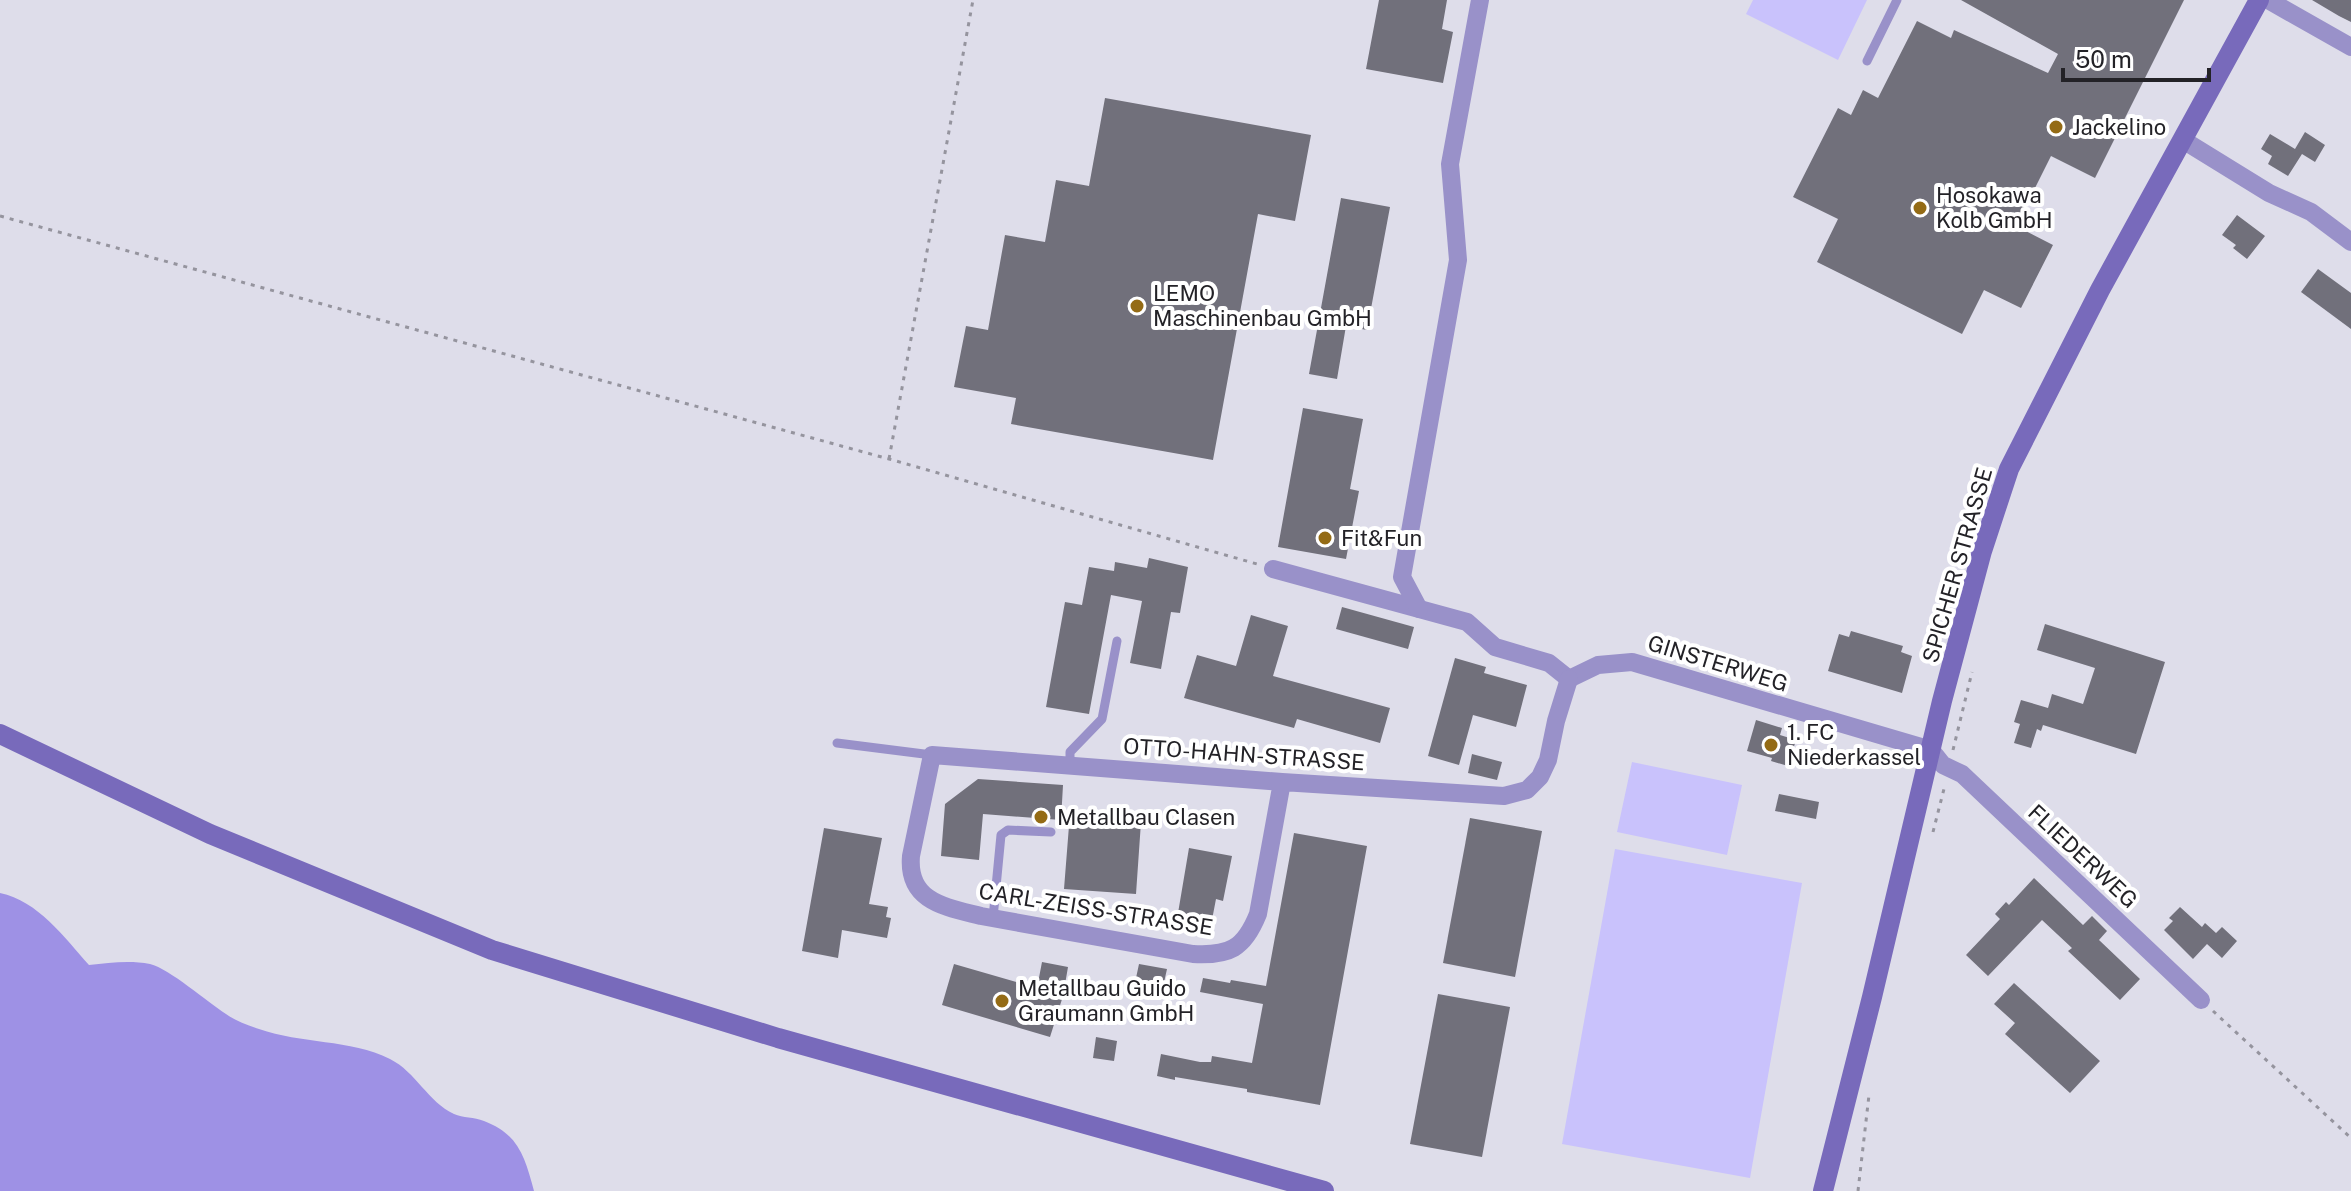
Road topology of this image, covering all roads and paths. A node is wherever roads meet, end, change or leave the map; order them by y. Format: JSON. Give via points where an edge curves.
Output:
{"nodes":[{"id":1,"x":973,"y":0,"type":"edge"},
{"id":2,"x":1480,"y":0,"type":"edge"},
{"id":3,"x":1897,"y":0,"type":"edge"},
{"id":4,"x":2259,"y":0,"type":"edge"},
{"id":5,"x":2268,"y":0,"type":"edge"},
{"id":6,"x":2351,"y":47,"type":"edge"},
{"id":7,"x":1867,"y":61,"type":"dead end"},
{"id":8,"x":2183,"y":140,"type":"junction"},
{"id":9,"x":0,"y":216,"type":"edge"},
{"id":10,"x":2351,"y":242,"type":"edge"},
{"id":11,"x":889,"y":459,"type":"junction"},
{"id":12,"x":1273,"y":569,"type":"joint"},
{"id":13,"x":1419,"y":609,"type":"junction"},
{"id":14,"x":1117,"y":641,"type":"dead end"},
{"id":15,"x":1972,"y":671,"type":"dead end"},
{"id":16,"x":1569,"y":679,"type":"junction"},
{"id":17,"x":0,"y":734,"type":"edge"},
{"id":18,"x":837,"y":743,"type":"dead end"},
{"id":19,"x":1931,"y":750,"type":"junction"},
{"id":20,"x":1793,"y":751,"type":"dead end"},
{"id":21,"x":932,"y":755,"type":"junction"},
{"id":22,"x":1070,"y":765,"type":"junction"},
{"id":23,"x":1846,"y":768,"type":"dead end"},
{"id":24,"x":1949,"y":768,"type":"junction"},
{"id":25,"x":1282,"y":782,"type":"junction"},
{"id":26,"x":1051,"y":832,"type":"dead end"},
{"id":27,"x":1931,"y":841,"type":"dead end"},
{"id":28,"x":993,"y":918,"type":"junction"},
{"id":29,"x":2201,"y":1000,"type":"joint"},
{"id":30,"x":1870,"y":1087,"type":"dead end"},
{"id":31,"x":2351,"y":1138,"type":"edge"},
{"id":32,"x":1324,"y":1191,"type":"edge"},
{"id":33,"x":1823,"y":1191,"type":"edge"},
{"id":34,"x":1858,"y":1191,"type":"edge"}],
"edges":[{"from":1,"to":11,"type":"path"},
{"from":2,"to":13,"type":"street","via":[[1450,164],[1458,260],[1402,577]]},
{"from":3,"to":7,"type":"lane"},
{"from":4,"to":8,"type":"main road","name":"SPICHER STRASSE"},
{"from":5,"to":6,"type":"street"},
{"from":8,"to":10,"type":"street","via":[[2269,193],[2311,212]]},
{"from":8,"to":19,"type":"main road","name":"SPICHER STRASSE","via":[[2009,469],[1982,551]]},
{"from":9,"to":11,"type":"path"},
{"from":11,"to":12,"type":"path"},
{"from":12,"to":13,"type":"street"},
{"from":13,"to":16,"type":"street","via":[[1467,622],[1495,647],[1549,663]]},
{"from":14,"to":22,"type":"lane","via":[[1102,719],[1070,752]]},
{"from":15,"to":24,"type":"path"},
{"from":16,"to":19,"type":"street","name":"GINSTERWEG","via":[[1598,665],[1632,662]]},
{"from":16,"to":25,"type":"street","name":"OTTO-HAHN-STRASSE","via":[[1548,760],[1527,790],[1504,796]]},
{"from":17,"to":32,"type":"main road","via":[[210,834],[492,950],[778,1038]]},
{"from":18,"to":21,"type":"lane","name":"OTTO-HAHN-STRASSE"},
{"from":19,"to":24,"type":"street","name":"FLIEDERWEG"},
{"from":19,"to":33,"type":"main road","name":"SPICHER STRASSE"},
{"from":20,"to":23,"type":"path"},
{"from":21,"to":22,"type":"street","name":"OTTO-HAHN-STRASSE"},
{"from":21,"to":28,"type":"street","name":"CARL-ZEISS-STRASSE","via":[[911,856],[914,884],[930,900]]},
{"from":22,"to":25,"type":"street","name":"OTTO-HAHN-STRASSE"},
{"from":24,"to":27,"type":"path"},
{"from":24,"to":29,"type":"street","name":"FLIEDERWEG","via":[[1962,774]]},
{"from":25,"to":28,"type":"street","name":"CARL-ZEISS-STRASSE","via":[[1258,914],[1236,947],[1219,954],[1193,954]]},
{"from":26,"to":28,"type":"lane","via":[[1008,830],[1001,835]]},
{"from":29,"to":31,"type":"path"},
{"from":30,"to":34,"type":"path"}]}
